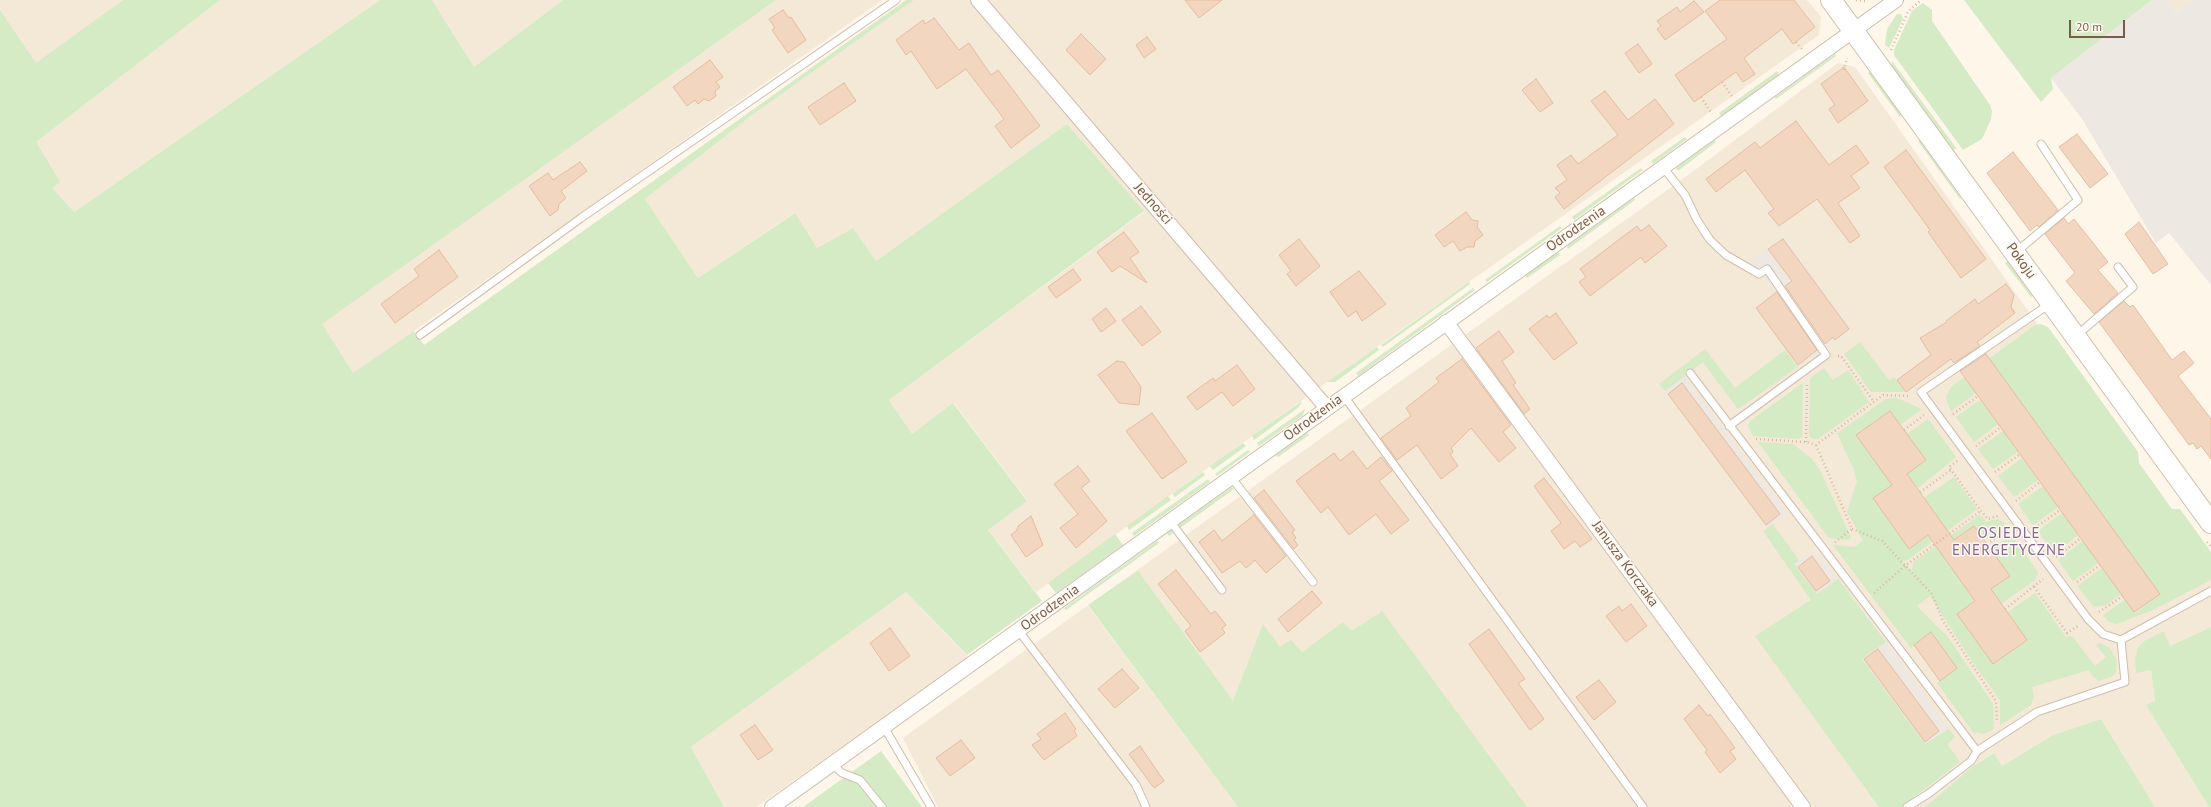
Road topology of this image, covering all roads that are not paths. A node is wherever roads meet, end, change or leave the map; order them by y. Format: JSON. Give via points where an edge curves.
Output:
{"nodes":[{"id":1,"x":896,"y":0,"type":"edge"},
{"id":2,"x":978,"y":0,"type":"edge"},
{"id":3,"x":1831,"y":0,"type":"edge"},
{"id":4,"x":1896,"y":0,"type":"edge"},
{"id":5,"x":1854,"y":32,"type":"junction"},
{"id":6,"x":2041,"y":144,"type":"dead end"},
{"id":7,"x":1664,"y":167,"type":"junction"},
{"id":8,"x":2015,"y":253,"type":"junction"},
{"id":9,"x":2118,"y":267,"type":"dead end"},
{"id":10,"x":2051,"y":303,"type":"junction"},
{"id":11,"x":1446,"y":322,"type":"junction"},
{"id":12,"x":420,"y":335,"type":"dead end"},
{"id":13,"x":2076,"y":336,"type":"junction"},
{"id":14,"x":1690,"y":373,"type":"dead end"},
{"id":15,"x":1344,"y":396,"type":"junction"},
{"id":16,"x":1327,"y":408,"type":"junction"},
{"id":17,"x":1729,"y":426,"type":"junction"},
{"id":18,"x":1231,"y":477,"type":"junction"},
{"id":19,"x":1170,"y":521,"type":"junction"},
{"id":20,"x":2211,"y":523,"type":"edge"},
{"id":21,"x":1313,"y":582,"type":"dead end"},
{"id":22,"x":1222,"y":590,"type":"dead end"},
{"id":23,"x":2211,"y":591,"type":"edge"},
{"id":24,"x":1018,"y":630,"type":"junction"},
{"id":25,"x":2121,"y":640,"type":"junction"},
{"id":26,"x":884,"y":727,"type":"junction"},
{"id":27,"x":1977,"y":751,"type":"junction"},
{"id":28,"x":832,"y":764,"type":"junction"},
{"id":29,"x":772,"y":807,"type":"edge"},
{"id":30,"x":882,"y":807,"type":"edge"},
{"id":31,"x":931,"y":807,"type":"edge"},
{"id":32,"x":1146,"y":807,"type":"edge"},
{"id":33,"x":1643,"y":807,"type":"edge"},
{"id":34,"x":1803,"y":807,"type":"edge"},
{"id":35,"x":1907,"y":807,"type":"edge"}],
"edges":[{"from":1,"to":12,"type":"lane","via":[[587,213]]},
{"from":2,"to":16,"type":"street","name":"Jedności"},
{"from":3,"to":5,"type":"street","name":"Pokoju"},
{"from":4,"to":5,"type":"street","name":"Odrodzenia"},
{"from":5,"to":7,"type":"street","name":"Odrodzenia"},
{"from":5,"to":8,"type":"street","name":"Pokoju"},
{"from":6,"to":8,"type":"lane","via":[[2078,200]]},
{"from":7,"to":11,"type":"street","name":"Odrodzenia"},
{"from":7,"to":17,"type":"lane","via":[[1685,195],[1710,240],[1726,256],[1760,274],[1767,269],[1826,355]]},
{"from":8,"to":10,"type":"street","name":"Pokoju"},
{"from":9,"to":13,"type":"lane","via":[[2133,287]]},
{"from":10,"to":13,"type":"street","name":"Pokoju"},
{"from":10,"to":25,"type":"lane","via":[[1921,392],[2088,619],[2103,634]]},
{"from":11,"to":15,"type":"street","name":"Odrodzenia"},
{"from":11,"to":34,"type":"street","name":"Janusza Korczaka"},
{"from":13,"to":20,"type":"street","name":"Pokoju"},
{"from":14,"to":17,"type":"lane"},
{"from":15,"to":16,"type":"street","name":"Odrodzenia"},
{"from":15,"to":33,"type":"lane"},
{"from":16,"to":18,"type":"street","name":"Odrodzenia"},
{"from":17,"to":27,"type":"lane"},
{"from":18,"to":19,"type":"street","name":"Odrodzenia"},
{"from":18,"to":21,"type":"lane"},
{"from":19,"to":22,"type":"lane"},
{"from":19,"to":24,"type":"street","name":"Odrodzenia"},
{"from":23,"to":25,"type":"lane"},
{"from":24,"to":26,"type":"street","name":"Odrodzenia"},
{"from":24,"to":32,"type":"lane","via":[[1136,785]]},
{"from":25,"to":27,"type":"lane","via":[[2125,682],[2037,712]]},
{"from":26,"to":28,"type":"street","name":"Odrodzenia"},
{"from":26,"to":31,"type":"lane"},
{"from":27,"to":35,"type":"lane","via":[[1971,761]]},
{"from":28,"to":29,"type":"street","name":"Odrodzenia"},
{"from":28,"to":30,"type":"lane","via":[[842,773],[860,780]]}]}
